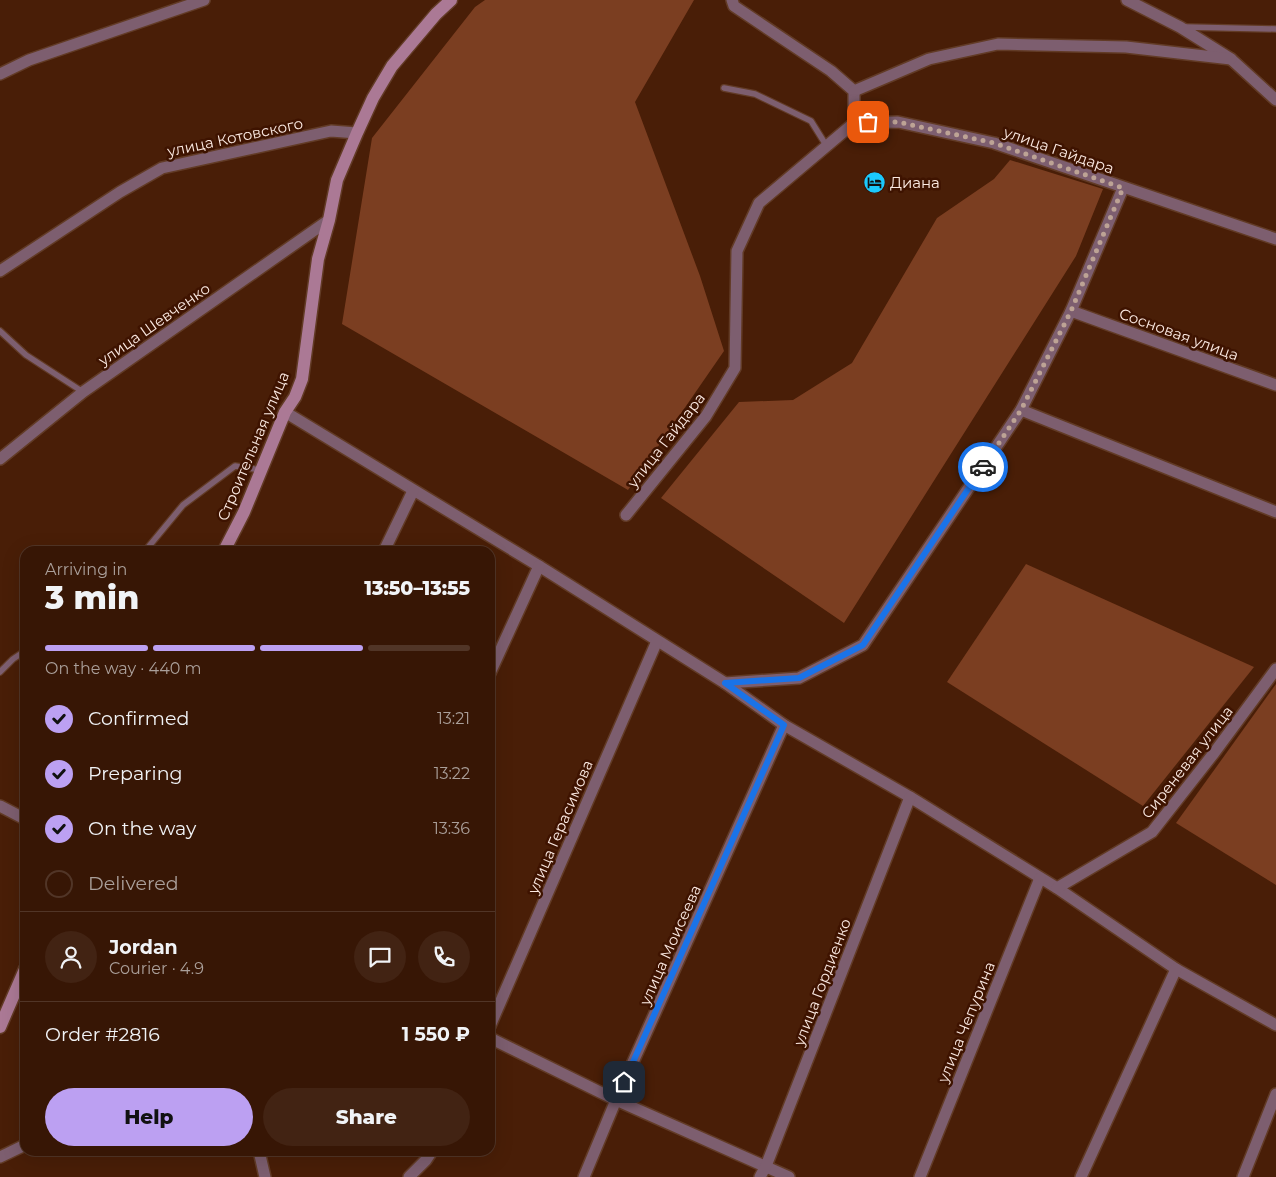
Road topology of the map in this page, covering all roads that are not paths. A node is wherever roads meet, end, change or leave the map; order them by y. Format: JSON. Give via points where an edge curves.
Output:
{"nodes":[{"id":1,"x":204,"y":0,"type":"edge"},
{"id":2,"x":451,"y":0,"type":"edge"},
{"id":3,"x":732,"y":0,"type":"edge"},
{"id":4,"x":1127,"y":0,"type":"edge"},
{"id":5,"x":1180,"y":27,"type":"junction"},
{"id":6,"x":1276,"y":28,"type":"edge"},
{"id":7,"x":1231,"y":59,"type":"junction"},
{"id":8,"x":0,"y":74,"type":"edge"},
{"id":9,"x":724,"y":88,"type":"dead end"},
{"id":10,"x":854,"y":91,"type":"junction"},
{"id":11,"x":1276,"y":100,"type":"edge"},
{"id":12,"x":854,"y":123,"type":"junction"},
{"id":13,"x":357,"y":133,"type":"junction"},
{"id":14,"x":826,"y":145,"type":"junction"},
{"id":15,"x":1123,"y":188,"type":"junction"},
{"id":16,"x":329,"y":220,"type":"junction"},
{"id":17,"x":1276,"y":239,"type":"edge"},
{"id":18,"x":0,"y":271,"type":"edge"},
{"id":19,"x":1071,"y":311,"type":"junction"},
{"id":20,"x":0,"y":331,"type":"edge"},
{"id":21,"x":1276,"y":385,"type":"edge"},
{"id":22,"x":83,"y":392,"type":"junction"},
{"id":23,"x":1021,"y":410,"type":"junction"},
{"id":24,"x":285,"y":412,"type":"junction"},
{"id":25,"x":0,"y":459,"type":"edge"},
{"id":26,"x":261,"y":470,"type":"junction"},
{"id":27,"x":413,"y":491,"type":"junction"},
{"id":28,"x":1276,"y":512,"type":"edge"},
{"id":29,"x":626,"y":515,"type":"dead end"},
{"id":30,"x":149,"y":546,"type":"edge"},
{"id":31,"x":227,"y":546,"type":"edge"},
{"id":32,"x":386,"y":546,"type":"edge"},
{"id":33,"x":539,"y":566,"type":"junction"},
{"id":34,"x":657,"y":641,"type":"junction"},
{"id":35,"x":20,"y":654,"type":"edge"},
{"id":36,"x":495,"y":662,"type":"edge"},
{"id":37,"x":1276,"y":669,"type":"edge"},
{"id":38,"x":0,"y":672,"type":"edge"},
{"id":39,"x":725,"y":683,"type":"junction"},
{"id":40,"x":784,"y":725,"type":"junction"},
{"id":41,"x":910,"y":797,"type":"junction"},
{"id":42,"x":0,"y":806,"type":"edge"},
{"id":43,"x":20,"y":816,"type":"edge"},
{"id":44,"x":1040,"y":878,"type":"junction"},
{"id":45,"x":1057,"y":888,"type":"junction"},
{"id":46,"x":1176,"y":969,"type":"junction"},
{"id":47,"x":20,"y":981,"type":"edge"},
{"id":48,"x":495,"y":1014,"type":"edge"},
{"id":49,"x":1276,"y":1025,"type":"edge"},
{"id":50,"x":0,"y":1027,"type":"edge"},
{"id":51,"x":495,"y":1040,"type":"edge"},
{"id":52,"x":1276,"y":1094,"type":"edge"},
{"id":53,"x":616,"y":1100,"type":"junction"},
{"id":54,"x":20,"y":1148,"type":"edge"},
{"id":55,"x":260,"y":1156,"type":"edge"},
{"id":56,"x":429,"y":1156,"type":"edge"},
{"id":57,"x":0,"y":1157,"type":"edge"},
{"id":58,"x":766,"y":1166,"type":"junction"},
{"id":59,"x":265,"y":1177,"type":"edge"},
{"id":60,"x":409,"y":1177,"type":"edge"},
{"id":61,"x":584,"y":1177,"type":"edge"},
{"id":62,"x":760,"y":1177,"type":"edge"},
{"id":63,"x":789,"y":1177,"type":"edge"},
{"id":64,"x":920,"y":1177,"type":"edge"},
{"id":65,"x":1080,"y":1177,"type":"edge"},
{"id":66,"x":1242,"y":1177,"type":"edge"}],
"edges":[{"from":1,"to":8,"type":"street","via":[[29,60]]},
{"from":2,"to":13,"type":"main road","name":"Строительная улица","via":[[392,66]]},
{"from":3,"to":10,"type":"street","via":[[734,6],[831,71]]},
{"from":4,"to":5,"type":"street"},
{"from":5,"to":6,"type":"lane"},
{"from":5,"to":7,"type":"street"},
{"from":7,"to":10,"type":"street","via":[[1126,47],[998,44],[929,59]]},
{"from":7,"to":11,"type":"street"},
{"from":9,"to":14,"type":"lane","via":[[755,94],[811,121]]},
{"from":10,"to":12,"type":"street"},
{"from":12,"to":14,"type":"street","name":"улица Гайдара"},
{"from":12,"to":15,"type":"street","name":"улица Гайдара","via":[[898,122],[994,143]]},
{"from":13,"to":16,"type":"main road","name":"Строительная улица","via":[[337,180]]},
{"from":13,"to":18,"type":"street","name":"улица Котовского","via":[[331,132],[162,168]]},
{"from":14,"to":29,"type":"street","name":"улица Гайдара","via":[[759,203],[737,251],[735,368],[706,416]]},
{"from":15,"to":17,"type":"street","name":"улица Гайдара"},
{"from":15,"to":19,"type":"street"},
{"from":16,"to":22,"type":"street","name":"улица Шевченко"},
{"from":16,"to":24,"type":"main road","name":"Строительная улица","via":[[318,259],[302,379]]},
{"from":19,"to":21,"type":"street","name":"Сосновая улица"},
{"from":19,"to":23,"type":"street"},
{"from":20,"to":22,"type":"lane","via":[[26,355]]},
{"from":22,"to":25,"type":"street","name":"улица Шевченко"},
{"from":23,"to":28,"type":"street"},
{"from":23,"to":39,"type":"street","via":[[863,645],[799,678]]},
{"from":24,"to":26,"type":"main road","name":"Строительная улица"},
{"from":24,"to":27,"type":"street"},
{"from":26,"to":30,"type":"lane","via":[[235,466],[183,505]]},
{"from":26,"to":31,"type":"main road","name":"Строительная улица"},
{"from":27,"to":32,"type":"street"},
{"from":27,"to":33,"type":"street"},
{"from":33,"to":34,"type":"street"},
{"from":33,"to":36,"type":"street"},
{"from":34,"to":39,"type":"street"},
{"from":34,"to":48,"type":"street","name":"улица Герасимова"},
{"from":35,"to":38,"type":"lane"},
{"from":37,"to":45,"type":"street","name":"Сиреневая улица","via":[[1152,832]]},
{"from":39,"to":40,"type":"street"},
{"from":40,"to":41,"type":"street"},
{"from":40,"to":53,"type":"street","name":"улица Моисеева"},
{"from":41,"to":44,"type":"street"},
{"from":41,"to":58,"type":"street","name":"улица Гордиенко"},
{"from":42,"to":43,"type":"street"},
{"from":44,"to":45,"type":"street"},
{"from":44,"to":64,"type":"street","name":"улица Чепурина"},
{"from":45,"to":46,"type":"street"},
{"from":46,"to":49,"type":"street"},
{"from":46,"to":65,"type":"street"},
{"from":47,"to":50,"type":"main road"},
{"from":51,"to":53,"type":"street"},
{"from":52,"to":66,"type":"street"},
{"from":53,"to":58,"type":"street"},
{"from":53,"to":61,"type":"street","name":"улица Моисеева"},
{"from":54,"to":57,"type":"street"},
{"from":55,"to":59,"type":"street"},
{"from":56,"to":60,"type":"street"},
{"from":58,"to":62,"type":"street","name":"улица Гордиенко"},
{"from":58,"to":63,"type":"street"}]}
